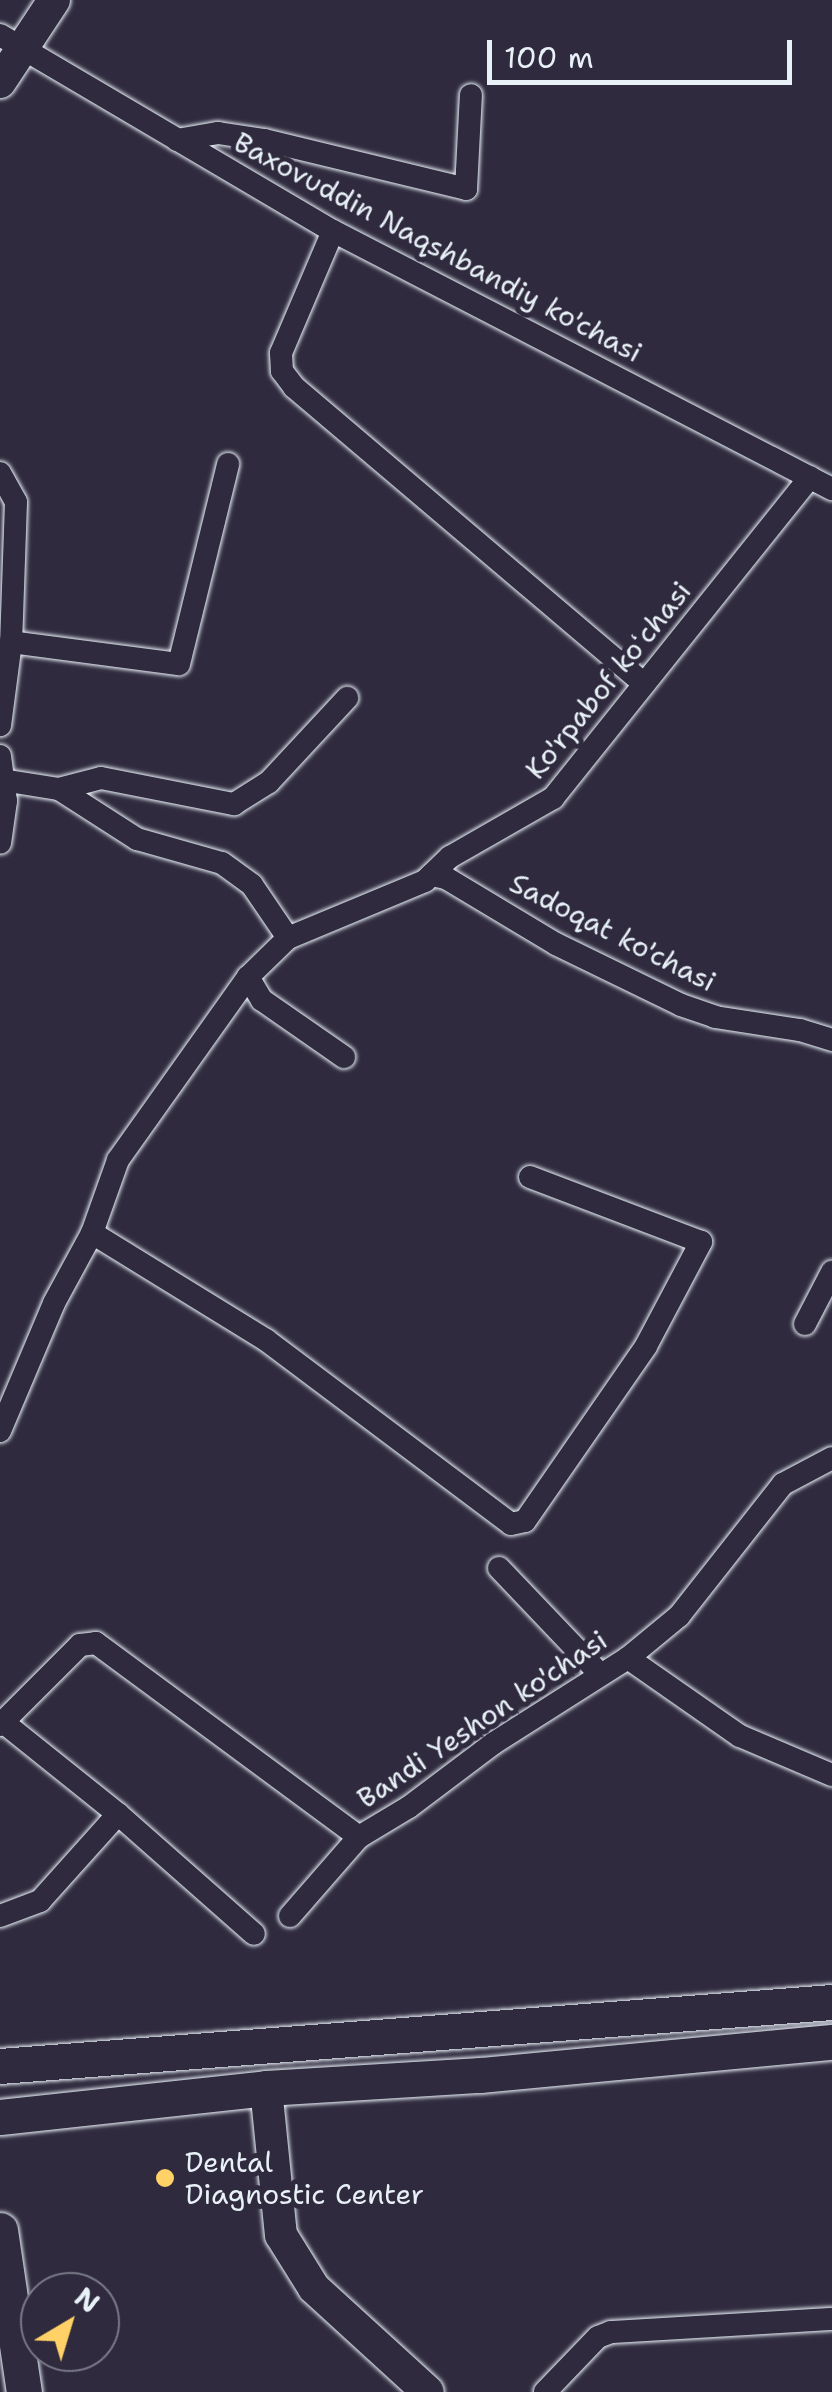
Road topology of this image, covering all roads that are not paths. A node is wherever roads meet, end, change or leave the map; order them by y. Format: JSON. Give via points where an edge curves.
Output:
{"nodes":[{"id":1,"x":54,"y":0,"type":"edge"},
{"id":2,"x":11,"y":42,"type":"edge"},
{"id":3,"x":0,"y":82,"type":"edge"},
{"id":4,"x":471,"y":95,"type":"dead end"},
{"id":5,"x":176,"y":140,"type":"junction"},
{"id":6,"x":332,"y":232,"type":"junction"},
{"id":7,"x":228,"y":464,"type":"dead end"},
{"id":8,"x":0,"y":472,"type":"edge"},
{"id":9,"x":810,"y":477,"type":"junction"},
{"id":10,"x":832,"y":489,"type":"edge"},
{"id":11,"x":11,"y":642,"type":"junction"},
{"id":12,"x":644,"y":684,"type":"junction"},
{"id":13,"x":347,"y":698,"type":"dead end"},
{"id":14,"x":0,"y":725,"type":"edge"},
{"id":15,"x":0,"y":756,"type":"edge"},
{"id":16,"x":2,"y":780,"type":"edge"},
{"id":17,"x":59,"y":789,"type":"junction"},
{"id":18,"x":0,"y":843,"type":"edge"},
{"id":19,"x":431,"y":875,"type":"junction"},
{"id":20,"x":288,"y":938,"type":"junction"},
{"id":21,"x":248,"y":976,"type":"junction"},
{"id":22,"x":832,"y":1040,"type":"edge"},
{"id":23,"x":344,"y":1057,"type":"dead end"},
{"id":24,"x":530,"y":1177,"type":"dead end"},
{"id":25,"x":92,"y":1233,"type":"junction"},
{"id":26,"x":832,"y":1272,"type":"edge"},
{"id":27,"x":805,"y":1324,"type":"dead end"},
{"id":28,"x":0,"y":1431,"type":"edge"},
{"id":29,"x":832,"y":1458,"type":"edge"},
{"id":30,"x":499,"y":1568,"type":"dead end"},
{"id":31,"x":628,"y":1658,"type":"junction"},
{"id":32,"x":600,"y":1674,"type":"junction"},
{"id":33,"x":2,"y":1724,"type":"edge"},
{"id":34,"x":832,"y":1775,"type":"edge"},
{"id":35,"x":118,"y":1814,"type":"junction"},
{"id":36,"x":359,"y":1837,"type":"junction"},
{"id":37,"x":0,"y":1916,"type":"edge"},
{"id":38,"x":290,"y":1916,"type":"dead end"},
{"id":39,"x":254,"y":1934,"type":"dead end"},
{"id":40,"x":832,"y":2002,"type":"edge"},
{"id":41,"x":832,"y":2042,"type":"edge"},
{"id":42,"x":0,"y":2066,"type":"edge"},
{"id":43,"x":266,"y":2088,"type":"junction"},
{"id":44,"x":0,"y":2117,"type":"edge"},
{"id":45,"x":0,"y":2230,"type":"edge"},
{"id":46,"x":832,"y":2320,"type":"edge"},
{"id":47,"x":24,"y":2392,"type":"edge"},
{"id":48,"x":428,"y":2392,"type":"edge"},
{"id":49,"x":545,"y":2392,"type":"edge"}],
"edges":[{"from":1,"to":2,"type":"street"},
{"from":2,"to":3,"type":"street"},
{"from":2,"to":5,"type":"street","name":"Baxovuddin Naqshbandiy ko'chasi"},
{"from":4,"to":5,"type":"street","via":[[466,189],[264,140],[218,133]]},
{"from":5,"to":6,"type":"street","name":"Baxovuddin Naqshbandiy ko'chasi"},
{"from":6,"to":9,"type":"street","name":"Baxovuddin Naqshbandiy ko'chasi"},
{"from":6,"to":12,"type":"street","via":[[281,353],[282,371],[294,388]]},
{"from":7,"to":11,"type":"street","via":[[179,664]]},
{"from":8,"to":11,"type":"street","via":[[16,502]]},
{"from":9,"to":10,"type":"street","name":"Baxovuddin Naqshbandiy ko'chasi"},
{"from":9,"to":12,"type":"street","name":"Ko'rpabof koʻchasi"},
{"from":11,"to":14,"type":"street"},
{"from":12,"to":19,"type":"street","name":"Ko'rpabof koʻchasi","via":[[553,798],[450,857]]},
{"from":13,"to":17,"type":"street","via":[[269,782],[234,804],[101,778]]},
{"from":15,"to":16,"type":"street"},
{"from":16,"to":17,"type":"street"},
{"from":16,"to":18,"type":"street"},
{"from":17,"to":20,"type":"street","via":[[137,839],[222,862],[252,885]]},
{"from":19,"to":20,"type":"street","name":"Ko'rpabof koʻchasi"},
{"from":19,"to":22,"type":"street","name":"Sadoqat ko'chasi","via":[[681,1005]]},
{"from":20,"to":21,"type":"street","name":"Ko'rpabof koʻchasi"},
{"from":21,"to":23,"type":"street","via":[[262,1000]]},
{"from":21,"to":25,"type":"street","name":"Ko'rpabof koʻchasi","via":[[118,1160]]},
{"from":24,"to":25,"type":"street","via":[[701,1242],[635,1362],[524,1521],[511,1524],[266,1340]]},
{"from":25,"to":28,"type":"street","name":"Ko'rpabof koʻchasi"},
{"from":26,"to":27,"type":"street"},
{"from":29,"to":31,"type":"street","name":"Bandi Yeshon ko'chasi","via":[[783,1484],[679,1616]]},
{"from":30,"to":32,"type":"street"},
{"from":31,"to":32,"type":"street","name":"Bandi Yeshon ko'chasi"},
{"from":31,"to":34,"type":"street","via":[[740,1736]]},
{"from":32,"to":36,"type":"street","name":"Bandi Yeshon ko'chasi"},
{"from":33,"to":35,"type":"street"},
{"from":33,"to":36,"type":"street","name":"Bandi Yeshon ko'chasi","via":[[80,1645],[96,1643]]},
{"from":35,"to":37,"type":"street","via":[[40,1900]]},
{"from":35,"to":39,"type":"street"},
{"from":36,"to":38,"type":"street"},
{"from":40,"to":42,"type":"main road"},
{"from":41,"to":43,"type":"main road"},
{"from":43,"to":44,"type":"main road"},
{"from":43,"to":48,"type":"street","via":[[281,2235],[314,2288]]},
{"from":45,"to":47,"type":"main road"},
{"from":46,"to":49,"type":"street","via":[[611,2332],[598,2337]]}]}
